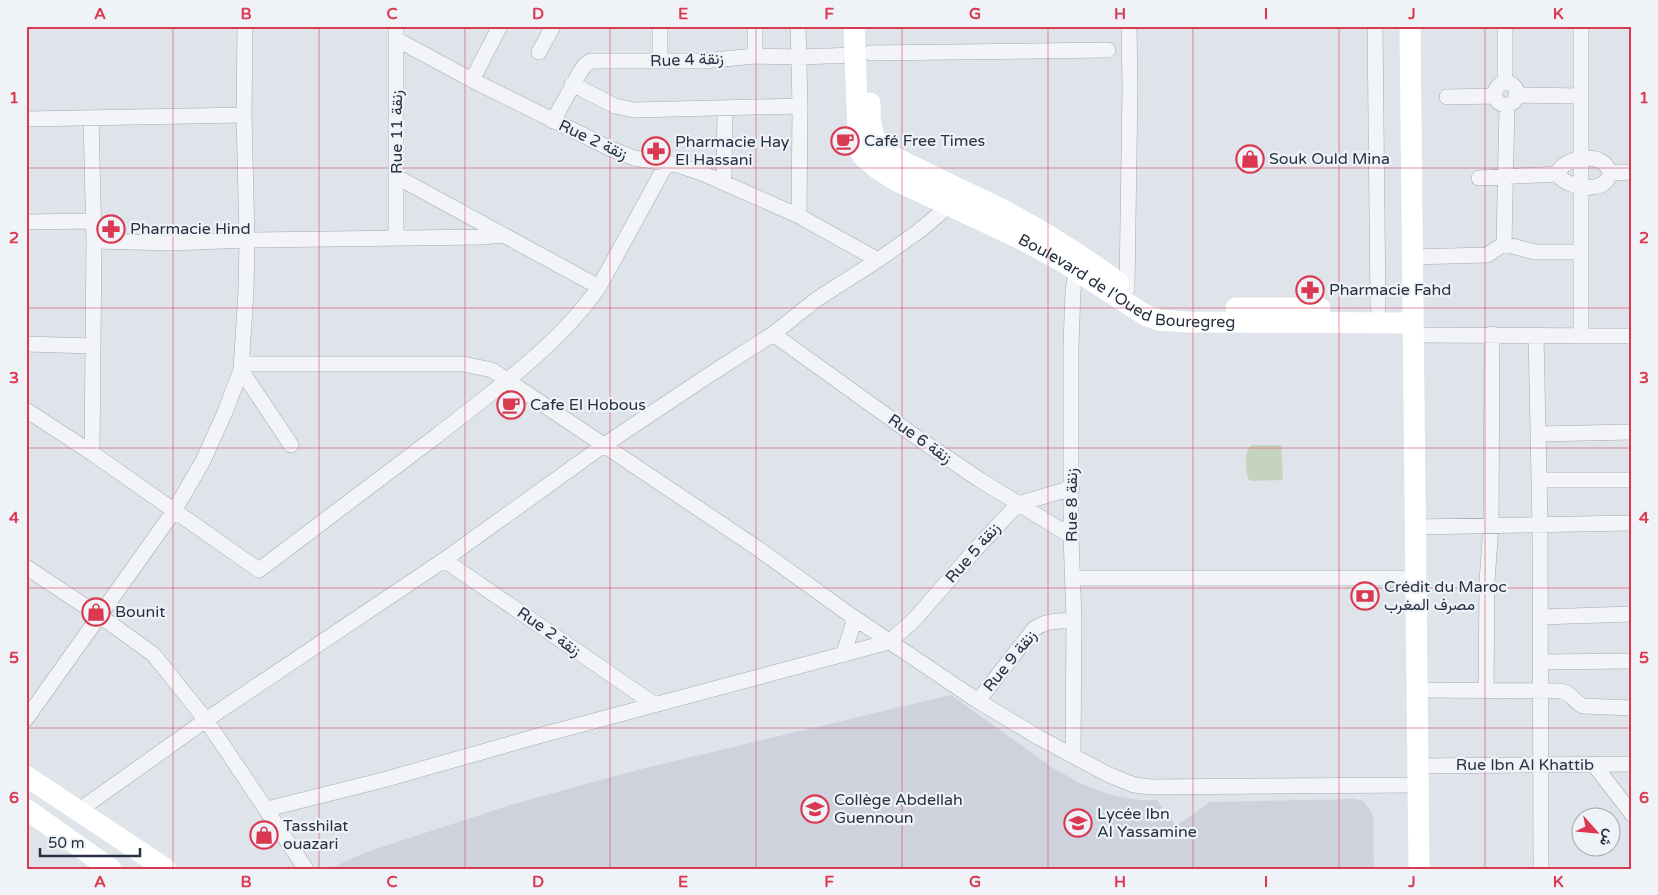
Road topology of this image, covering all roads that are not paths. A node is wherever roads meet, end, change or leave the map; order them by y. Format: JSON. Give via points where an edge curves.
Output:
{"nodes":[{"id":1,"x":245,"y":26,"type":"edge"},
{"id":2,"x":500,"y":26,"type":"edge"},
{"id":3,"x":552,"y":26,"type":"edge"},
{"id":4,"x":660,"y":26,"type":"edge"},
{"id":5,"x":755,"y":26,"type":"edge"},
{"id":6,"x":798,"y":26,"type":"edge"},
{"id":7,"x":854,"y":26,"type":"edge"},
{"id":8,"x":869,"y":26,"type":"edge"},
{"id":9,"x":1129,"y":26,"type":"edge"},
{"id":10,"x":1374,"y":26,"type":"edge"},
{"id":11,"x":1410,"y":26,"type":"edge"},
{"id":12,"x":1505,"y":26,"type":"edge"},
{"id":13,"x":1580,"y":26,"type":"edge"},
{"id":14,"x":396,"y":33,"type":"edge"},
{"id":15,"x":1108,"y":50,"type":"dead end"},
{"id":16,"x":540,"y":52,"type":"dead end"},
{"id":17,"x":863,"y":54,"type":"junction"},
{"id":18,"x":755,"y":56,"type":"junction"},
{"id":19,"x":799,"y":57,"type":"junction"},
{"id":20,"x":660,"y":61,"type":"junction"},
{"id":21,"x":472,"y":80,"type":"junction"},
{"id":22,"x":572,"y":84,"type":"junction"},
{"id":23,"x":1580,"y":96,"type":"junction"},
{"id":24,"x":1447,"y":97,"type":"dead end"},
{"id":25,"x":1506,"y":98,"type":"junction"},
{"id":26,"x":800,"y":106,"type":"junction"},
{"id":27,"x":725,"y":108,"type":"junction"},
{"id":28,"x":244,"y":115,"type":"junction"},
{"id":29,"x":91,"y":118,"type":"junction"},
{"id":30,"x":26,"y":119,"type":"edge"},
{"id":31,"x":553,"y":121,"type":"junction"},
{"id":32,"x":1582,"y":159,"type":"junction"},
{"id":33,"x":667,"y":163,"type":"junction"},
{"id":34,"x":1632,"y":172,"type":"edge"},
{"id":35,"x":1611,"y":173,"type":"junction"},
{"id":36,"x":1556,"y":174,"type":"junction"},
{"id":37,"x":397,"y":177,"type":"junction"},
{"id":38,"x":1506,"y":177,"type":"junction"},
{"id":39,"x":1479,"y":178,"type":"dead end"},
{"id":40,"x":724,"y":182,"type":"junction"},
{"id":41,"x":1582,"y":186,"type":"junction"},
{"id":42,"x":954,"y":197,"type":"junction"},
{"id":43,"x":799,"y":216,"type":"junction"},
{"id":44,"x":94,"y":221,"type":"junction"},
{"id":45,"x":26,"y":222,"type":"edge"},
{"id":46,"x":502,"y":235,"type":"junction"},
{"id":47,"x":396,"y":238,"type":"junction"},
{"id":48,"x":247,"y":240,"type":"junction"},
{"id":49,"x":94,"y":241,"type":"junction"},
{"id":50,"x":1504,"y":244,"type":"junction"},
{"id":51,"x":1581,"y":252,"type":"junction"},
{"id":52,"x":1412,"y":257,"type":"junction"},
{"id":53,"x":878,"y":260,"type":"junction"},
{"id":54,"x":1081,"y":265,"type":"junction"},
{"id":55,"x":599,"y":287,"type":"junction"},
{"id":56,"x":1127,"y":289,"type":"junction"},
{"id":57,"x":1378,"y":308,"type":"junction"},
{"id":58,"x":1413,"y":322,"type":"junction"},
{"id":59,"x":773,"y":334,"type":"junction"},
{"id":60,"x":1492,"y":334,"type":"junction"},
{"id":61,"x":1536,"y":335,"type":"junction"},
{"id":62,"x":1581,"y":335,"type":"junction"},
{"id":63,"x":1632,"y":336,"type":"edge"},
{"id":64,"x":26,"y":344,"type":"edge"},
{"id":65,"x":92,"y":346,"type":"junction"},
{"id":66,"x":242,"y":367,"type":"junction"},
{"id":67,"x":508,"y":380,"type":"junction"},
{"id":68,"x":26,"y":410,"type":"edge"},
{"id":69,"x":1632,"y":432,"type":"edge"},
{"id":70,"x":1538,"y":434,"type":"junction"},
{"id":71,"x":291,"y":445,"type":"dead end"},
{"id":72,"x":604,"y":445,"type":"junction"},
{"id":73,"x":92,"y":454,"type":"junction"},
{"id":74,"x":1539,"y":480,"type":"junction"},
{"id":75,"x":1632,"y":480,"type":"edge"},
{"id":76,"x":1072,"y":488,"type":"junction"},
{"id":77,"x":1018,"y":504,"type":"junction"},
{"id":78,"x":174,"y":511,"type":"junction"},
{"id":79,"x":1632,"y":523,"type":"edge"},
{"id":80,"x":1540,"y":525,"type":"junction"},
{"id":81,"x":1491,"y":526,"type":"junction"},
{"id":82,"x":1415,"y":527,"type":"junction"},
{"id":83,"x":1071,"y":536,"type":"junction"},
{"id":84,"x":444,"y":560,"type":"junction"},
{"id":85,"x":26,"y":567,"type":"edge"},
{"id":86,"x":1073,"y":578,"type":"junction"},
{"id":87,"x":1416,"y":578,"type":"junction"},
{"id":88,"x":1632,"y":614,"type":"edge"},
{"id":89,"x":100,"y":616,"type":"junction"},
{"id":90,"x":853,"y":617,"type":"junction"},
{"id":91,"x":1540,"y":617,"type":"junction"},
{"id":92,"x":1074,"y":620,"type":"junction"},
{"id":93,"x":889,"y":642,"type":"junction"},
{"id":94,"x":843,"y":655,"type":"junction"},
{"id":95,"x":1632,"y":661,"type":"edge"},
{"id":96,"x":1541,"y":662,"type":"junction"},
{"id":97,"x":1417,"y":690,"type":"junction"},
{"id":98,"x":1486,"y":690,"type":"junction"},
{"id":99,"x":1540,"y":690,"type":"junction"},
{"id":100,"x":978,"y":701,"type":"junction"},
{"id":101,"x":654,"y":704,"type":"junction"},
{"id":102,"x":1632,"y":708,"type":"edge"},
{"id":103,"x":26,"y":719,"type":"edge"},
{"id":104,"x":206,"y":720,"type":"junction"},
{"id":105,"x":1073,"y":755,"type":"junction"},
{"id":106,"x":1540,"y":764,"type":"junction"},
{"id":107,"x":1632,"y":764,"type":"edge"},
{"id":108,"x":1595,"y":766,"type":"junction"},
{"id":109,"x":1418,"y":775,"type":"junction"},
{"id":110,"x":26,"y":776,"type":"edge"},
{"id":111,"x":26,"y":809,"type":"edge"},
{"id":112,"x":267,"y":810,"type":"junction"},
{"id":113,"x":78,"y":811,"type":"junction"},
{"id":114,"x":1632,"y":814,"type":"edge"},
{"id":115,"x":111,"y":869,"type":"edge"},
{"id":116,"x":166,"y":869,"type":"edge"},
{"id":117,"x":306,"y":869,"type":"edge"},
{"id":118,"x":1419,"y":869,"type":"edge"},
{"id":119,"x":1541,"y":869,"type":"edge"}],
"edges":[{"from":1,"to":28,"type":"street"},
{"from":2,"to":21,"type":"street"},
{"from":3,"to":16,"type":"street"},
{"from":4,"to":20,"type":"street"},
{"from":5,"to":18,"type":"street"},
{"from":6,"to":19,"type":"street"},
{"from":7,"to":17,"type":"main road"},
{"from":8,"to":17,"type":"main road"},
{"from":9,"to":56,"type":"street"},
{"from":10,"to":57,"type":"street"},
{"from":11,"to":52,"type":"main road"},
{"from":12,"to":25,"type":"street","via":[[1505,83],[1516,91]]},
{"from":13,"to":23,"type":"street"},
{"from":14,"to":21,"type":"street","name":"Rue 2 زنقة"},
{"from":14,"to":37,"type":"street","name":"Rue 11 زنقة"},
{"from":15,"to":17,"type":"street","name":"Rue 4 زنقة"},
{"from":17,"to":19,"type":"street","name":"Rue 4 زنقة"},
{"from":17,"to":42,"type":"main road","name":"Boulevard de l'Oued Bouregreg","via":[[859,148],[870,149],[878,169],[898,181]]},
{"from":18,"to":19,"type":"street","name":"Rue 4 زنقة"},
{"from":18,"to":20,"type":"street","name":"Rue 4 زنقة"},
{"from":19,"to":26,"type":"street"},
{"from":20,"to":22,"type":"street","name":"Rue 4 زنقة","via":[[591,60]]},
{"from":21,"to":31,"type":"street","name":"Rue 2 زنقة"},
{"from":22,"to":27,"type":"street","via":[[629,110]]},
{"from":22,"to":31,"type":"street","name":"Rue 4 زنقة"},
{"from":23,"to":25,"type":"street"},
{"from":23,"to":32,"type":"street"},
{"from":24,"to":25,"type":"street"},
{"from":25,"to":38,"type":"street"},
{"from":26,"to":27,"type":"street"},
{"from":26,"to":43,"type":"street"},
{"from":27,"to":40,"type":"street"},
{"from":28,"to":29,"type":"street"},
{"from":28,"to":48,"type":"street"},
{"from":29,"to":30,"type":"street"},
{"from":29,"to":44,"type":"street"},
{"from":31,"to":33,"type":"street","name":"Rue 2 زنقة","via":[[634,158]]},
{"from":32,"to":35,"type":"street","via":[[1606,164]]},
{"from":32,"to":36,"type":"street","via":[[1568,162]]},
{"from":32,"to":41,"type":"street"},
{"from":33,"to":40,"type":"street","name":"Rue 2 زنقة"},
{"from":33,"to":55,"type":"street"},
{"from":34,"to":35,"type":"street"},
{"from":35,"to":41,"type":"street","via":[[1601,185]]},
{"from":36,"to":38,"type":"street"},
{"from":36,"to":41,"type":"street","via":[[1568,184]]},
{"from":37,"to":46,"type":"street"},
{"from":37,"to":47,"type":"street","name":"Rue 11 زنقة"},
{"from":38,"to":39,"type":"street"},
{"from":38,"to":50,"type":"street"},
{"from":40,"to":43,"type":"street","name":"Rue 2 زنقة"},
{"from":41,"to":51,"type":"street"},
{"from":42,"to":53,"type":"street","via":[[919,231]]},
{"from":42,"to":54,"type":"main road","name":"Boulevard de l'Oued Bouregreg","via":[[1060,260]]},
{"from":43,"to":53,"type":"street","name":"Rue 2 زنقة"},
{"from":44,"to":45,"type":"street"},
{"from":44,"to":49,"type":"street"},
{"from":46,"to":47,"type":"street"},
{"from":46,"to":55,"type":"street"},
{"from":47,"to":48,"type":"street"},
{"from":48,"to":49,"type":"street","via":[[171,243]]},
{"from":48,"to":66,"type":"street"},
{"from":49,"to":65,"type":"street"},
{"from":50,"to":51,"type":"street","via":[[1535,252]]},
{"from":50,"to":52,"type":"street","via":[[1487,256]]},
{"from":51,"to":62,"type":"street"},
{"from":52,"to":58,"type":"main road"},
{"from":53,"to":59,"type":"street","via":[[817,299]]},
{"from":54,"to":56,"type":"main road","name":"Boulevard de l'Oued Bouregreg"},
{"from":54,"to":58,"type":"main road","name":"Boulevard de l'Oued Bouregreg","via":[[1145,315],[1159,320]]},
{"from":54,"to":76,"type":"street","name":"Rue 8 زنقة","via":[[1072,301]]},
{"from":55,"to":67,"type":"street","via":[[561,332]]},
{"from":56,"to":57,"type":"main road","name":"Boulevard de l'Oued Bouregreg","via":[[1150,303],[1169,309]]},
{"from":57,"to":58,"type":"main road","name":"Boulevard de l'Oued Bouregreg"},
{"from":58,"to":60,"type":"street"},
{"from":58,"to":82,"type":"main road"},
{"from":59,"to":72,"type":"street"},
{"from":59,"to":77,"type":"street","name":"Rue 6 زنقة","via":[[912,434]]},
{"from":60,"to":61,"type":"street"},
{"from":60,"to":81,"type":"street"},
{"from":61,"to":62,"type":"street"},
{"from":61,"to":70,"type":"street"},
{"from":62,"to":63,"type":"street"},
{"from":64,"to":65,"type":"street"},
{"from":65,"to":73,"type":"street"},
{"from":66,"to":67,"type":"street","name":"Rue Ibn Al Khattib","via":[[464,364],[492,370]]},
{"from":66,"to":71,"type":"street"},
{"from":66,"to":78,"type":"street","via":[[203,461]]},
{"from":67,"to":72,"type":"street","name":"Rue Ibn Al Khattib"},
{"from":67,"to":78,"type":"street","via":[[259,570]]},
{"from":68,"to":73,"type":"street"},
{"from":69,"to":70,"type":"street"},
{"from":70,"to":74,"type":"street"},
{"from":72,"to":84,"type":"street"},
{"from":72,"to":90,"type":"street","name":"Rue Ibn Al Khattib"},
{"from":73,"to":78,"type":"street"},
{"from":74,"to":75,"type":"street"},
{"from":74,"to":80,"type":"street"},
{"from":76,"to":77,"type":"street"},
{"from":76,"to":83,"type":"street","name":"Rue 8 زنقة"},
{"from":77,"to":83,"type":"street","name":"Rue 6 زنقة"},
{"from":77,"to":93,"type":"street","name":"Rue 5 زنقة","via":[[914,620]]},
{"from":78,"to":89,"type":"street"},
{"from":79,"to":80,"type":"street"},
{"from":80,"to":81,"type":"street"},
{"from":80,"to":91,"type":"street"},
{"from":81,"to":82,"type":"street"},
{"from":81,"to":98,"type":"street"},
{"from":82,"to":87,"type":"main road"},
{"from":83,"to":86,"type":"street","name":"Rue 8 زنقة"},
{"from":84,"to":101,"type":"street","name":"Rue 2 زنقة"},
{"from":84,"to":104,"type":"street"},
{"from":85,"to":89,"type":"street"},
{"from":86,"to":87,"type":"street"},
{"from":86,"to":92,"type":"street","name":"Rue 8 زنقة"},
{"from":87,"to":97,"type":"main road"},
{"from":88,"to":91,"type":"street"},
{"from":89,"to":103,"type":"street"},
{"from":89,"to":104,"type":"street","via":[[152,654]]},
{"from":90,"to":93,"type":"street","name":"Rue Ibn Al Khattib"},
{"from":90,"to":94,"type":"street"},
{"from":91,"to":96,"type":"street"},
{"from":92,"to":100,"type":"street","name":"Rue 9 زنقة","via":[[1046,623],[1034,629]]},
{"from":92,"to":105,"type":"street","name":"Rue 8 زنقة"},
{"from":93,"to":94,"type":"street"},
{"from":93,"to":100,"type":"street","name":"Rue Ibn Al Khattib"},
{"from":94,"to":101,"type":"street"},
{"from":95,"to":96,"type":"street"},
{"from":96,"to":99,"type":"street"},
{"from":97,"to":98,"type":"street"},
{"from":97,"to":109,"type":"main road"},
{"from":98,"to":99,"type":"street"},
{"from":99,"to":102,"type":"street","via":[[1565,692],[1583,706]]},
{"from":99,"to":106,"type":"street"},
{"from":100,"to":105,"type":"street","name":"Rue Ibn Al Khattib"},
{"from":101,"to":112,"type":"street"},
{"from":104,"to":112,"type":"street"},
{"from":104,"to":113,"type":"street"},
{"from":105,"to":109,"type":"street","name":"Rue Ibn Al Khattib","via":[[1123,782],[1151,787]]},
{"from":106,"to":108,"type":"street","name":"Rue Ibn Al Khattib"},
{"from":106,"to":109,"type":"street","name":"Rue Ibn Al Khattib"},
{"from":106,"to":119,"type":"street"},
{"from":107,"to":108,"type":"street","name":"Rue Ibn Al Khattib"},
{"from":108,"to":114,"type":"street"},
{"from":109,"to":118,"type":"main road"},
{"from":110,"to":113,"type":"main road"},
{"from":111,"to":115,"type":"main road"},
{"from":112,"to":117,"type":"street"},
{"from":113,"to":116,"type":"main road"}]}
